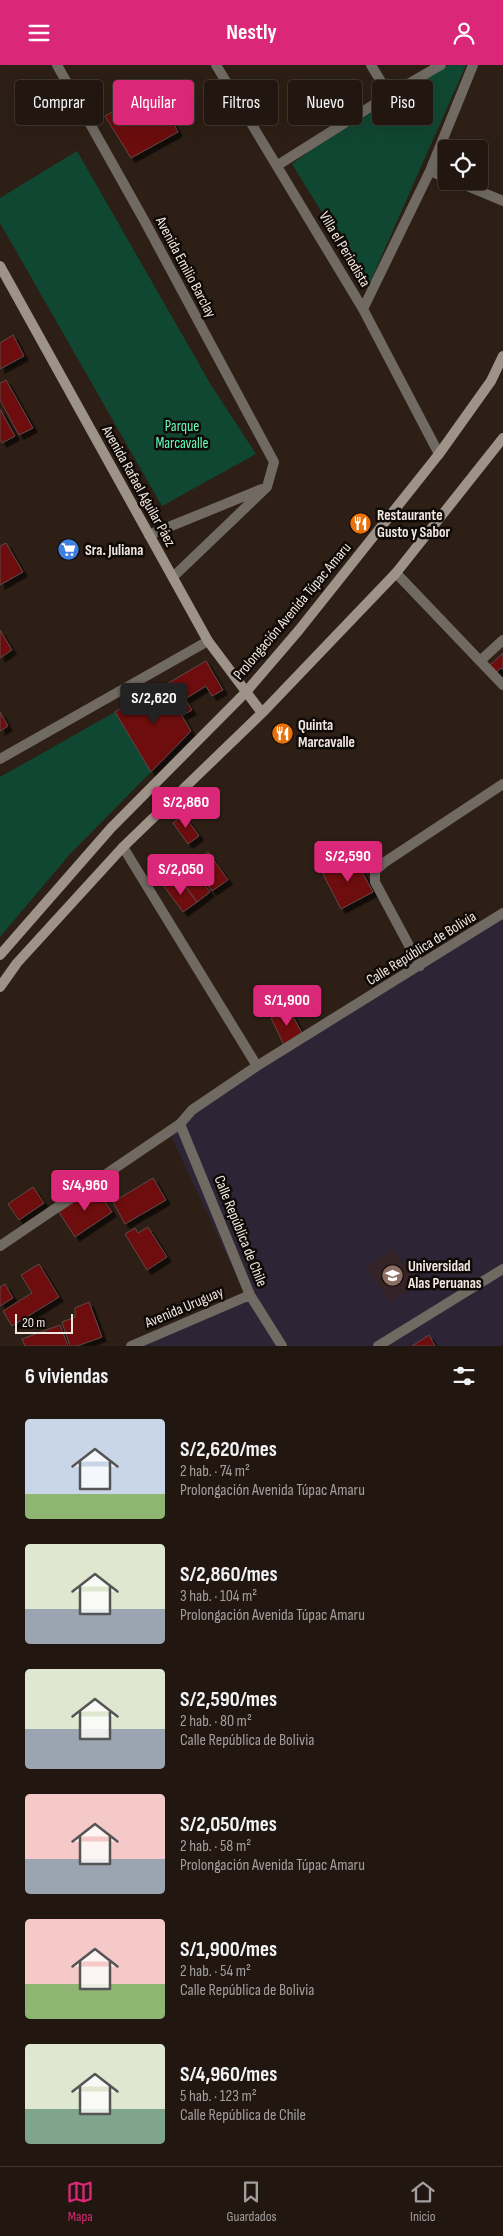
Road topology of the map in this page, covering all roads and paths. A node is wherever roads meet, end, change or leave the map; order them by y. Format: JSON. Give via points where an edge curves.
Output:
{"nodes":[{"id":1,"x":57,"y":65,"type":"edge"},
{"id":2,"x":216,"y":65,"type":"edge"},
{"id":3,"x":372,"y":65,"type":"edge"},
{"id":4,"x":442,"y":65,"type":"edge"},
{"id":5,"x":473,"y":65,"type":"edge"},
{"id":6,"x":380,"y":80,"type":"edge"},
{"id":7,"x":416,"y":80,"type":"edge"},
{"id":8,"x":372,"y":106,"type":"edge"},
{"id":9,"x":278,"y":165,"type":"junction"},
{"id":10,"x":430,"y":171,"type":"junction"},
{"id":11,"x":438,"y":174,"type":"edge"},
{"id":12,"x":477,"y":190,"type":"edge"},
{"id":13,"x":503,"y":201,"type":"edge"},
{"id":14,"x":0,"y":266,"type":"edge"},
{"id":15,"x":363,"y":309,"type":"junction"},
{"id":16,"x":503,"y":356,"type":"edge"},
{"id":17,"x":503,"y":438,"type":"edge"},
{"id":18,"x":439,"y":454,"type":"junction"},
{"id":19,"x":267,"y":487,"type":"junction"},
{"id":20,"x":149,"y":535,"type":"junction"},
{"id":21,"x":396,"y":573,"type":"junction"},
{"id":22,"x":172,"y":577,"type":"junction"},
{"id":23,"x":503,"y":640,"type":"edge"},
{"id":24,"x":208,"y":641,"type":"junction"},
{"id":25,"x":480,"y":661,"type":"junction"},
{"id":26,"x":503,"y":685,"type":"edge"},
{"id":27,"x":246,"y":692,"type":"junction"},
{"id":28,"x":262,"y":713,"type":"junction"},
{"id":29,"x":0,"y":759,"type":"edge"},
{"id":30,"x":503,"y":785,"type":"edge"},
{"id":31,"x":123,"y":847,"type":"junction"},
{"id":32,"x":503,"y":913,"type":"edge"},
{"id":33,"x":0,"y":955,"type":"edge"},
{"id":34,"x":420,"y":966,"type":"junction"},
{"id":35,"x":0,"y":987,"type":"edge"},
{"id":36,"x":257,"y":1067,"type":"junction"},
{"id":37,"x":180,"y":1124,"type":"junction"},
{"id":38,"x":0,"y":1246,"type":"edge"},
{"id":39,"x":503,"y":1269,"type":"edge"},
{"id":40,"x":250,"y":1295,"type":"junction"},
{"id":41,"x":131,"y":1346,"type":"edge"},
{"id":42,"x":282,"y":1346,"type":"edge"},
{"id":43,"x":378,"y":1346,"type":"edge"}],
"edges":[{"from":1,"to":19,"type":"street","name":"Avenida Emilio Barclay","via":[[274,462]]},
{"from":2,"to":9,"type":"street","name":"Villa el Periodista"},
{"from":3,"to":6,"type":"street"},
{"from":4,"to":7,"type":"street"},
{"from":5,"to":10,"type":"street"},
{"from":8,"to":9,"type":"street"},
{"from":9,"to":15,"type":"street","name":"Villa el Periodista"},
{"from":10,"to":11,"type":"street"},
{"from":10,"to":15,"type":"street"},
{"from":12,"to":13,"type":"street"},
{"from":14,"to":20,"type":"main road","name":"Avenida Rafael Aguilar Páez"},
{"from":15,"to":18,"type":"street","name":"Villa el Periodista"},
{"from":16,"to":18,"type":"main road","name":"Prolongación Avenida Túpac Amaru","via":[[491,381]]},
{"from":17,"to":21,"type":"main road"},
{"from":18,"to":27,"type":"main road","name":"Prolongación Avenida Túpac Amaru"},
{"from":19,"to":20,"type":"street"},
{"from":19,"to":22,"type":"street"},
{"from":20,"to":22,"type":"main road","name":"Avenida Rafael Aguilar Páez"},
{"from":21,"to":25,"type":"street"},
{"from":21,"to":28,"type":"main road"},
{"from":22,"to":24,"type":"main road","name":"Avenida Rafael Aguilar Páez"},
{"from":23,"to":25,"type":"street"},
{"from":24,"to":27,"type":"main road","name":"Avenida Rafael Aguilar Páez"},
{"from":24,"to":29,"type":"street"},
{"from":25,"to":26,"type":"street"},
{"from":27,"to":28,"type":"main road","name":"Avenida Rafael Aguilar Páez"},
{"from":27,"to":33,"type":"main road","name":"Prolongación Avenida Túpac Amaru","via":[[111,828]]},
{"from":28,"to":31,"type":"main road"},
{"from":30,"to":34,"type":"street","via":[[374,871],[375,882]]},
{"from":31,"to":35,"type":"main road","via":[[17,963]]},
{"from":31,"to":36,"type":"street"},
{"from":32,"to":34,"type":"street","name":"Calle República de Bolivia"},
{"from":34,"to":36,"type":"street","name":"Calle República de Bolivia"},
{"from":36,"to":37,"type":"street","name":"Calle República de Bolivia","via":[[192,1110]]},
{"from":37,"to":38,"type":"street","name":"Calle República de Bolivia"},
{"from":37,"to":40,"type":"street","name":"Calle República de Chile"},
{"from":39,"to":43,"type":"street"},
{"from":40,"to":41,"type":"street","name":"Avenida Uruguay"},
{"from":40,"to":42,"type":"street","name":"Calle República de Chile"}]}
